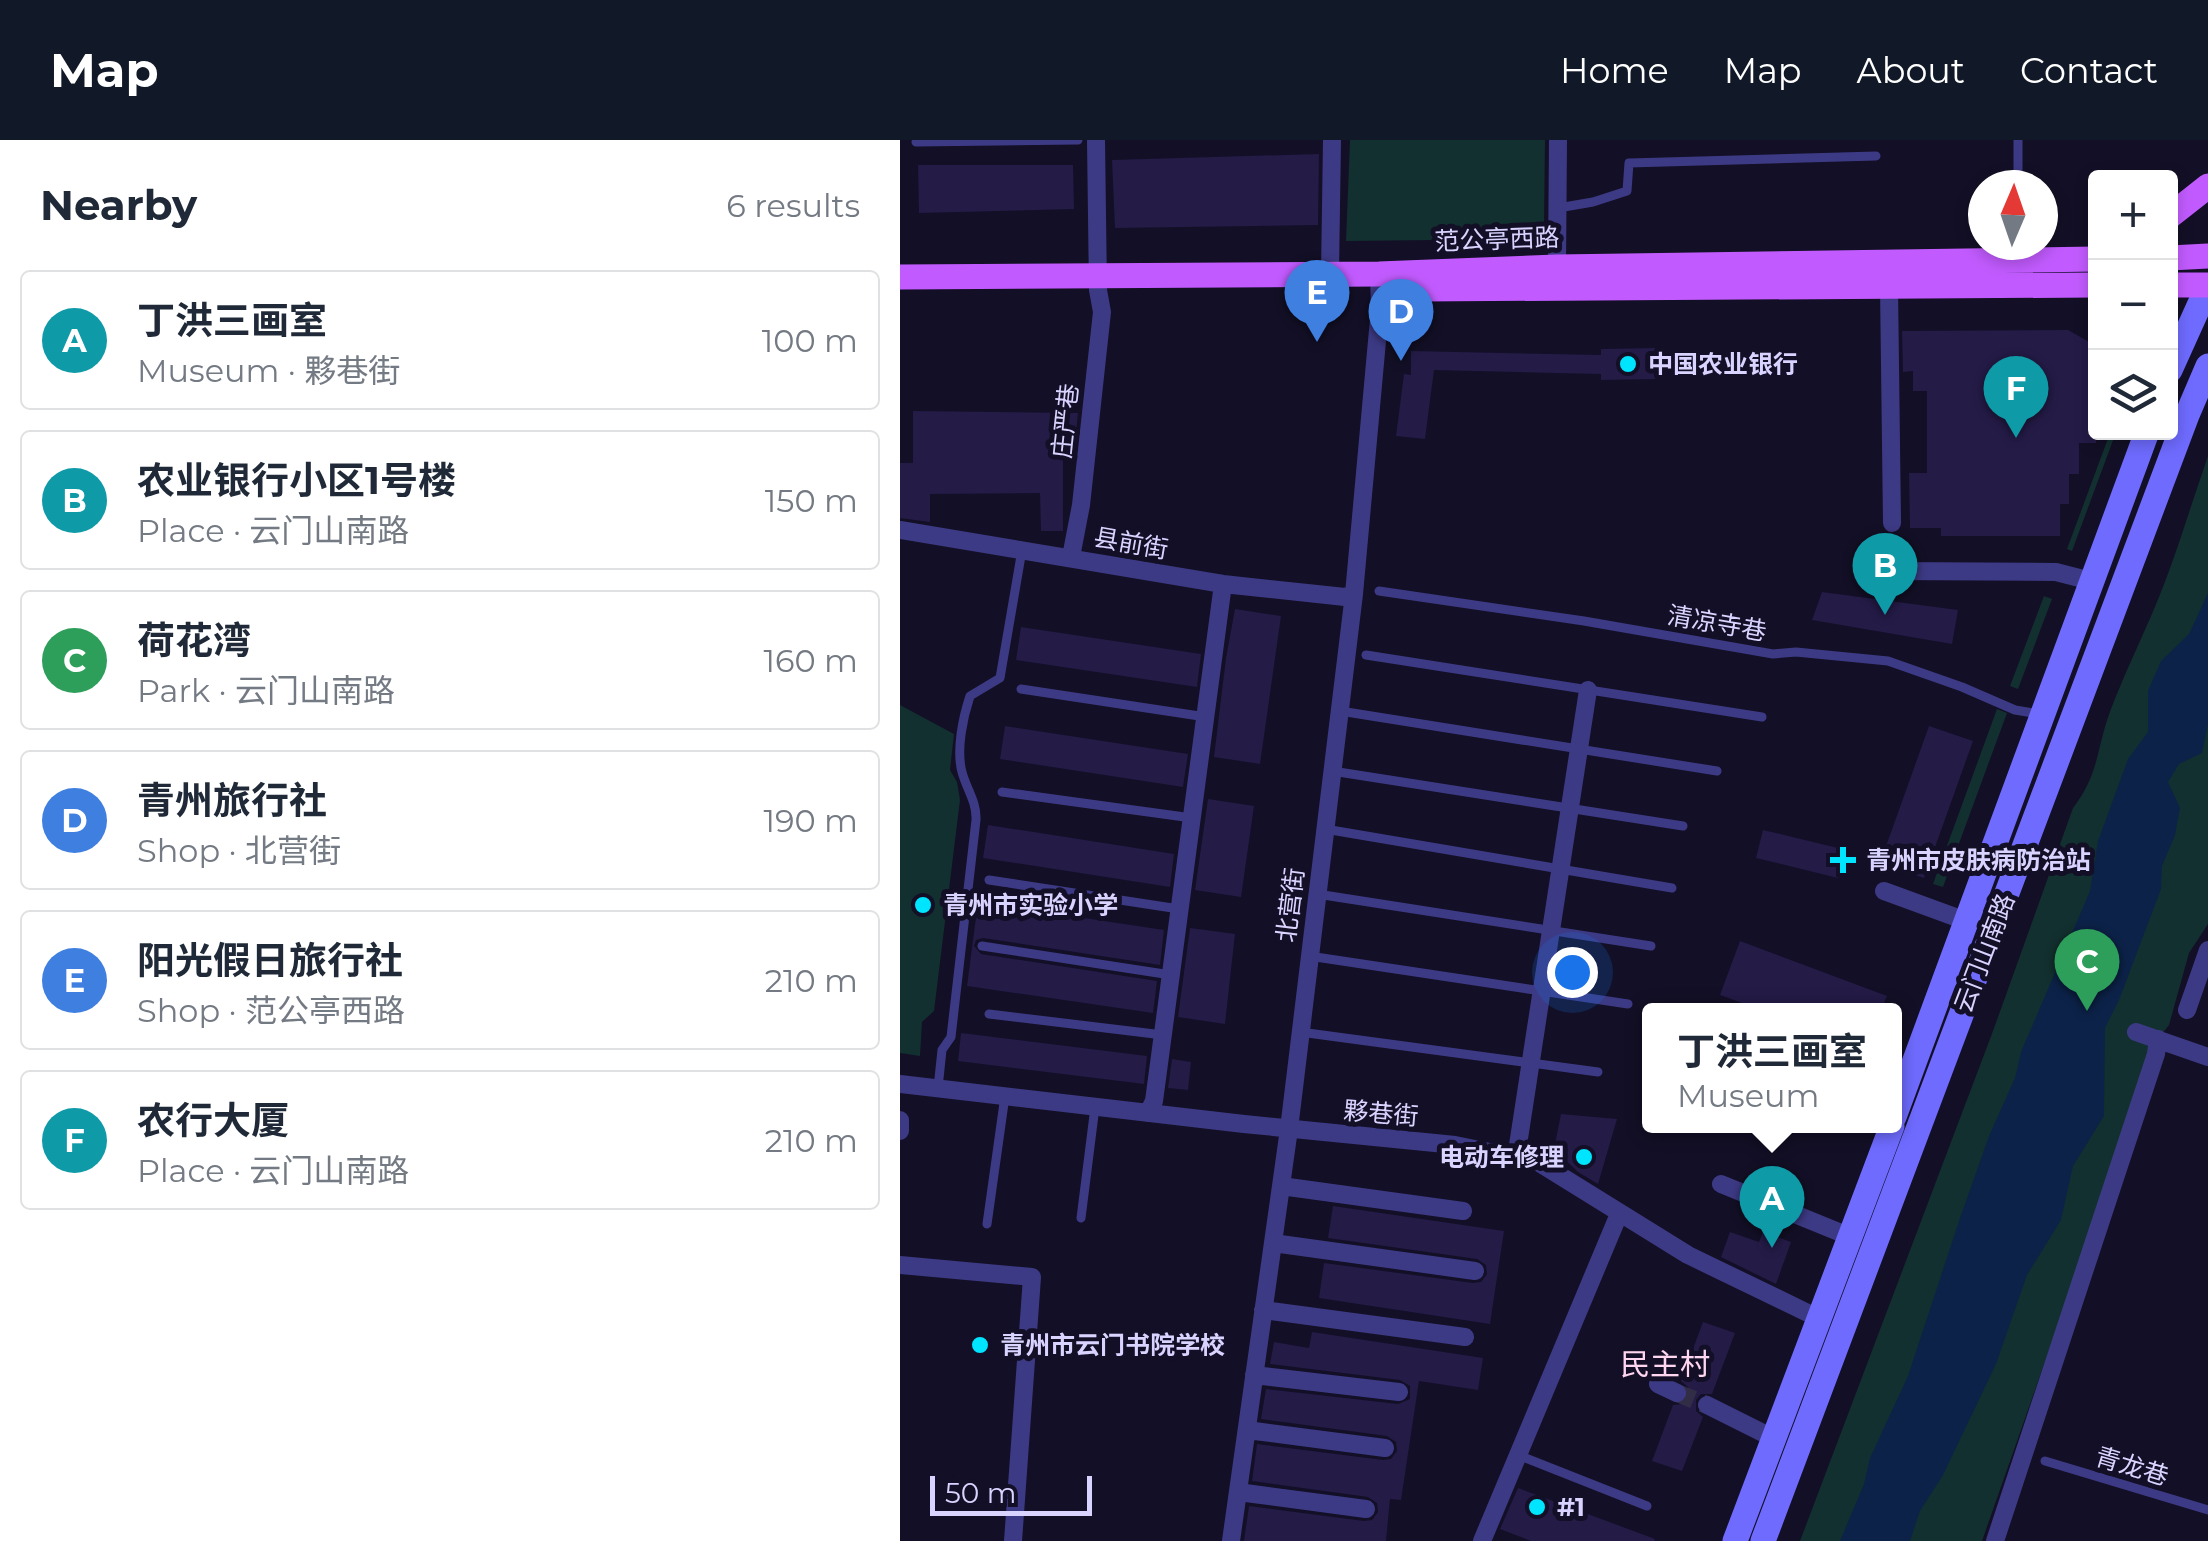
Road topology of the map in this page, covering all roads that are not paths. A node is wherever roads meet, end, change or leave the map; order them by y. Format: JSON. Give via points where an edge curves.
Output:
{"nodes":[{"id":1,"x":1078,"y":140,"type":"edge"},
{"id":2,"x":1096,"y":140,"type":"edge"},
{"id":3,"x":1332,"y":140,"type":"edge"},
{"id":4,"x":1558,"y":140,"type":"edge"},
{"id":5,"x":2018,"y":140,"type":"edge"},
{"id":6,"x":916,"y":142,"type":"edge"},
{"id":7,"x":1876,"y":156,"type":"dead end"},
{"id":8,"x":2018,"y":170,"type":"edge"},
{"id":9,"x":2208,"y":186,"type":"edge"},
{"id":10,"x":1558,"y":208,"type":"junction"},
{"id":11,"x":2178,"y":210,"type":"edge"},
{"id":12,"x":1968,"y":255,"type":"edge"},
{"id":13,"x":2058,"y":255,"type":"edge"},
{"id":14,"x":2088,"y":256,"type":"edge"},
{"id":15,"x":2208,"y":256,"type":"edge"},
{"id":16,"x":2178,"y":258,"type":"edge"},
{"id":17,"x":1558,"y":267,"type":"junction"},
{"id":18,"x":1330,"y":273,"type":"junction"},
{"id":19,"x":900,"y":277,"type":"edge"},
{"id":20,"x":1379,"y":281,"type":"junction"},
{"id":21,"x":1098,"y":282,"type":"junction"},
{"id":22,"x":2088,"y":285,"type":"edge"},
{"id":23,"x":2178,"y":285,"type":"edge"},
{"id":24,"x":1890,"y":286,"type":"junction"},
{"id":25,"x":2208,"y":286,"type":"edge"},
{"id":26,"x":900,"y":291,"type":"edge"},
{"id":27,"x":2178,"y":352,"type":"edge"},
{"id":28,"x":2208,"y":366,"type":"edge"},
{"id":29,"x":2144,"y":440,"type":"edge"},
{"id":30,"x":1892,"y":523,"type":"dead end"},
{"id":31,"x":900,"y":530,"type":"edge"},
{"id":32,"x":1022,"y":550,"type":"junction"},
{"id":33,"x":1071,"y":557,"type":"junction"},
{"id":34,"x":1886,"y":571,"type":"dead end"},
{"id":35,"x":2091,"y":581,"type":"junction"},
{"id":36,"x":1223,"y":584,"type":"junction"},
{"id":37,"x":1379,"y":591,"type":"dead end"},
{"id":38,"x":1354,"y":594,"type":"junction"},
{"id":39,"x":1366,"y":655,"type":"dead end"},
{"id":40,"x":1020,"y":689,"type":"dead end"},
{"id":41,"x":1588,"y":690,"type":"junction"},
{"id":42,"x":1340,"y":711,"type":"junction"},
{"id":43,"x":2042,"y":714,"type":"junction"},
{"id":44,"x":1206,"y":717,"type":"junction"},
{"id":45,"x":1762,"y":717,"type":"dead end"},
{"id":46,"x":1579,"y":748,"type":"junction"},
{"id":47,"x":1332,"y":771,"type":"junction"},
{"id":48,"x":1717,"y":771,"type":"dead end"},
{"id":49,"x":1002,"y":792,"type":"dead end"},
{"id":50,"x":1570,"y":809,"type":"junction"},
{"id":51,"x":1192,"y":818,"type":"junction"},
{"id":52,"x":1683,"y":826,"type":"dead end"},
{"id":53,"x":1325,"y":830,"type":"junction"},
{"id":54,"x":1561,"y":868,"type":"junction"},
{"id":55,"x":989,"y":880,"type":"dead end"},
{"id":56,"x":1672,"y":888,"type":"dead end"},
{"id":57,"x":1884,"y":891,"type":"dead end"},
{"id":58,"x":1317,"y":894,"type":"junction"},
{"id":59,"x":1180,"y":909,"type":"junction"},
{"id":60,"x":1966,"y":921,"type":"junction"},
{"id":61,"x":1551,"y":930,"type":"junction"},
{"id":62,"x":1992,"y":931,"type":"junction"},
{"id":63,"x":982,"y":946,"type":"dead end"},
{"id":64,"x":1651,"y":946,"type":"dead end"},
{"id":65,"x":2208,"y":950,"type":"edge"},
{"id":66,"x":1309,"y":956,"type":"junction"},
{"id":67,"x":1170,"y":975,"type":"junction"},
{"id":68,"x":1542,"y":991,"type":"junction"},
{"id":69,"x":1628,"y":1004,"type":"dead end"},
{"id":70,"x":2187,"y":1010,"type":"dead end"},
{"id":71,"x":989,"y":1014,"type":"dead end"},
{"id":72,"x":1300,"y":1032,"type":"junction"},
{"id":73,"x":2136,"y":1032,"type":"dead end"},
{"id":74,"x":1163,"y":1035,"type":"junction"},
{"id":75,"x":2158,"y":1039,"type":"junction"},
{"id":76,"x":2208,"y":1057,"type":"edge"},
{"id":77,"x":1530,"y":1063,"type":"junction"},
{"id":78,"x":1598,"y":1072,"type":"dead end"},
{"id":79,"x":900,"y":1084,"type":"edge"},
{"id":80,"x":938,"y":1088,"type":"junction"},
{"id":81,"x":1902,"y":1095,"type":"edge"},
{"id":82,"x":1004,"y":1096,"type":"junction"},
{"id":83,"x":1096,"y":1107,"type":"junction"},
{"id":84,"x":1148,"y":1113,"type":"junction"},
{"id":85,"x":900,"y":1120,"type":"edge"},
{"id":86,"x":1289,"y":1129,"type":"junction"},
{"id":87,"x":900,"y":1131,"type":"edge"},
{"id":88,"x":1889,"y":1133,"type":"edge"},
{"id":89,"x":1516,"y":1158,"type":"junction"},
{"id":90,"x":1721,"y":1184,"type":"dead end"},
{"id":91,"x":1281,"y":1186,"type":"junction"},
{"id":92,"x":1463,"y":1211,"type":"dead end"},
{"id":93,"x":1619,"y":1214,"type":"junction"},
{"id":94,"x":1081,"y":1218,"type":"dead end"},
{"id":95,"x":987,"y":1224,"type":"dead end"},
{"id":96,"x":1851,"y":1236,"type":"junction"},
{"id":97,"x":1273,"y":1243,"type":"junction"},
{"id":98,"x":900,"y":1265,"type":"edge"},
{"id":99,"x":1475,"y":1271,"type":"dead end"},
{"id":100,"x":1263,"y":1310,"type":"junction"},
{"id":101,"x":1818,"y":1318,"type":"junction"},
{"id":102,"x":1465,"y":1337,"type":"dead end"},
{"id":103,"x":1254,"y":1375,"type":"junction"},
{"id":104,"x":1658,"y":1384,"type":"dead end"},
{"id":105,"x":1399,"y":1392,"type":"dead end"},
{"id":106,"x":1677,"y":1393,"type":"tunnel mouth"},
{"id":107,"x":1708,"y":1405,"type":"tunnel mouth"},
{"id":108,"x":1246,"y":1430,"type":"junction"},
{"id":109,"x":1773,"y":1438,"type":"junction"},
{"id":110,"x":1385,"y":1448,"type":"dead end"},
{"id":111,"x":1518,"y":1455,"type":"junction"},
{"id":112,"x":2045,"y":1461,"type":"dead end"},
{"id":113,"x":1238,"y":1492,"type":"junction"},
{"id":114,"x":1646,"y":1506,"type":"dead end"},
{"id":115,"x":1366,"y":1509,"type":"dead end"},
{"id":116,"x":2208,"y":1510,"type":"edge"},
{"id":117,"x":1013,"y":1541,"type":"edge"},
{"id":118,"x":1231,"y":1541,"type":"edge"},
{"id":119,"x":1482,"y":1541,"type":"edge"},
{"id":120,"x":1735,"y":1541,"type":"edge"},
{"id":121,"x":1763,"y":1541,"type":"edge"},
{"id":122,"x":1995,"y":1541,"type":"edge"}],
"edges":[{"from":1,"to":6,"type":"lane"},
{"from":2,"to":21,"type":"street","name":"庄严巷"},
{"from":3,"to":18,"type":"street"},
{"from":4,"to":10,"type":"street"},
{"from":5,"to":8,"type":"lane"},
{"from":7,"to":10,"type":"lane","via":[[1629,164],[1626,191]]},
{"from":9,"to":11,"type":"main road"},
{"from":10,"to":17,"type":"street"},
{"from":12,"to":17,"type":"main road","name":"范公亭西路"},
{"from":13,"to":14,"type":"main road","name":"范公亭西路"},
{"from":15,"to":16,"type":"main road"},
{"from":17,"to":20,"type":"main road","name":"范公亭西路"},
{"from":18,"to":20,"type":"main road","name":"范公亭西路"},
{"from":18,"to":21,"type":"main road","name":"范公亭西路"},
{"from":19,"to":21,"type":"main road","name":"范公亭西路"},
{"from":20,"to":21,"type":"main road","name":"范公亭西路"},
{"from":20,"to":24,"type":"main road","name":"范公亭西路"},
{"from":20,"to":38,"type":"street","name":"北营街"},
{"from":21,"to":26,"type":"main road","name":"范公亭西路"},
{"from":21,"to":33,"type":"street","name":"庄严巷","via":[[1102,312]]},
{"from":22,"to":24,"type":"main road","name":"范公亭西路"},
{"from":23,"to":25,"type":"main road"},
{"from":24,"to":30,"type":"street"},
{"from":25,"to":27,"type":"main road"},
{"from":28,"to":62,"type":"main road","name":"云门山南路"},
{"from":29,"to":35,"type":"main road","name":"云门山南路"},
{"from":31,"to":32,"type":"street","name":"县前街"},
{"from":32,"to":33,"type":"street","name":"县前街"},
{"from":32,"to":80,"type":"lane","via":[[1000,678],[970,696],[964,714],[960,767],[976,820],[951,1037],[942,1050]]},
{"from":33,"to":36,"type":"street","name":"县前街"},
{"from":34,"to":35,"type":"street","via":[[2056,572]]},
{"from":35,"to":43,"type":"main road","name":"云门山南路"},
{"from":36,"to":38,"type":"street","name":"县前街"},
{"from":36,"to":44,"type":"street"},
{"from":37,"to":43,"type":"lane","name":"清凉寺巷","via":[[1773,654],[1888,661],[2015,710]]},
{"from":38,"to":42,"type":"street","name":"北营街"},
{"from":39,"to":41,"type":"lane"},
{"from":40,"to":44,"type":"lane"},
{"from":41,"to":45,"type":"lane"},
{"from":41,"to":46,"type":"street"},
{"from":42,"to":46,"type":"lane"},
{"from":42,"to":47,"type":"street","name":"北营街"},
{"from":43,"to":60,"type":"main road","name":"云门山南路"},
{"from":44,"to":51,"type":"street"},
{"from":46,"to":48,"type":"lane"},
{"from":46,"to":50,"type":"street"},
{"from":47,"to":50,"type":"lane"},
{"from":47,"to":53,"type":"street","name":"北营街"},
{"from":49,"to":51,"type":"lane"},
{"from":50,"to":52,"type":"lane"},
{"from":50,"to":54,"type":"street"},
{"from":51,"to":59,"type":"street"},
{"from":53,"to":54,"type":"lane"},
{"from":53,"to":58,"type":"street","name":"北营街"},
{"from":54,"to":56,"type":"lane"},
{"from":54,"to":61,"type":"street"},
{"from":55,"to":59,"type":"lane"},
{"from":57,"to":60,"type":"street"},
{"from":58,"to":61,"type":"lane"},
{"from":58,"to":66,"type":"street","name":"北营街"},
{"from":59,"to":67,"type":"street"},
{"from":60,"to":62,"type":"main road"},
{"from":60,"to":81,"type":"main road","name":"云门山南路"},
{"from":61,"to":64,"type":"lane"},
{"from":61,"to":68,"type":"street"},
{"from":62,"to":121,"type":"main road","name":"云门山南路"},
{"from":63,"to":67,"type":"lane"},
{"from":65,"to":70,"type":"street"},
{"from":66,"to":68,"type":"lane"},
{"from":66,"to":72,"type":"street","name":"北营街"},
{"from":67,"to":74,"type":"street"},
{"from":68,"to":69,"type":"lane"},
{"from":68,"to":77,"type":"street"},
{"from":71,"to":74,"type":"lane"},
{"from":72,"to":77,"type":"lane"},
{"from":72,"to":86,"type":"street","name":"北营街"},
{"from":73,"to":75,"type":"street"},
{"from":74,"to":84,"type":"street"},
{"from":75,"to":76,"type":"street"},
{"from":75,"to":122,"type":"street"},
{"from":77,"to":78,"type":"lane"},
{"from":77,"to":89,"type":"street"},
{"from":79,"to":80,"type":"street","name":"夥巷街"},
{"from":80,"to":82,"type":"street","name":"夥巷街"},
{"from":82,"to":83,"type":"street","name":"夥巷街"},
{"from":82,"to":95,"type":"lane"},
{"from":83,"to":84,"type":"street","name":"夥巷街"},
{"from":83,"to":94,"type":"lane"},
{"from":84,"to":86,"type":"street","name":"夥巷街"},
{"from":85,"to":87,"type":"street"},
{"from":86,"to":89,"type":"street","name":"夥巷街","via":[[1455,1145]]},
{"from":86,"to":91,"type":"street","name":"北营街"},
{"from":88,"to":96,"type":"main road"},
{"from":89,"to":93,"type":"street","name":"夥巷街","via":[[1538,1162]]},
{"from":90,"to":96,"type":"street"},
{"from":91,"to":92,"type":"street"},
{"from":91,"to":97,"type":"street","name":"北营街"},
{"from":93,"to":101,"type":"street","name":"夥巷街","via":[[1688,1256]]},
{"from":93,"to":111,"type":"street"},
{"from":96,"to":101,"type":"main road"},
{"from":97,"to":99,"type":"street"},
{"from":97,"to":100,"type":"street","name":"北营街"},
{"from":98,"to":117,"type":"street","via":[[1032,1278]]},
{"from":100,"to":102,"type":"street"},
{"from":100,"to":103,"type":"street","name":"北营街"},
{"from":101,"to":109,"type":"main road"},
{"from":103,"to":105,"type":"street"},
{"from":103,"to":108,"type":"street","name":"北营街"},
{"from":104,"to":106,"type":"street"},
{"from":107,"to":109,"type":"street"},
{"from":108,"to":110,"type":"street"},
{"from":108,"to":113,"type":"street","name":"北营街"},
{"from":109,"to":120,"type":"main road"},
{"from":111,"to":114,"type":"lane"},
{"from":111,"to":119,"type":"street"},
{"from":112,"to":116,"type":"lane","name":"青龙巷"},
{"from":113,"to":115,"type":"street"},
{"from":113,"to":118,"type":"street","name":"北营街"}]}
